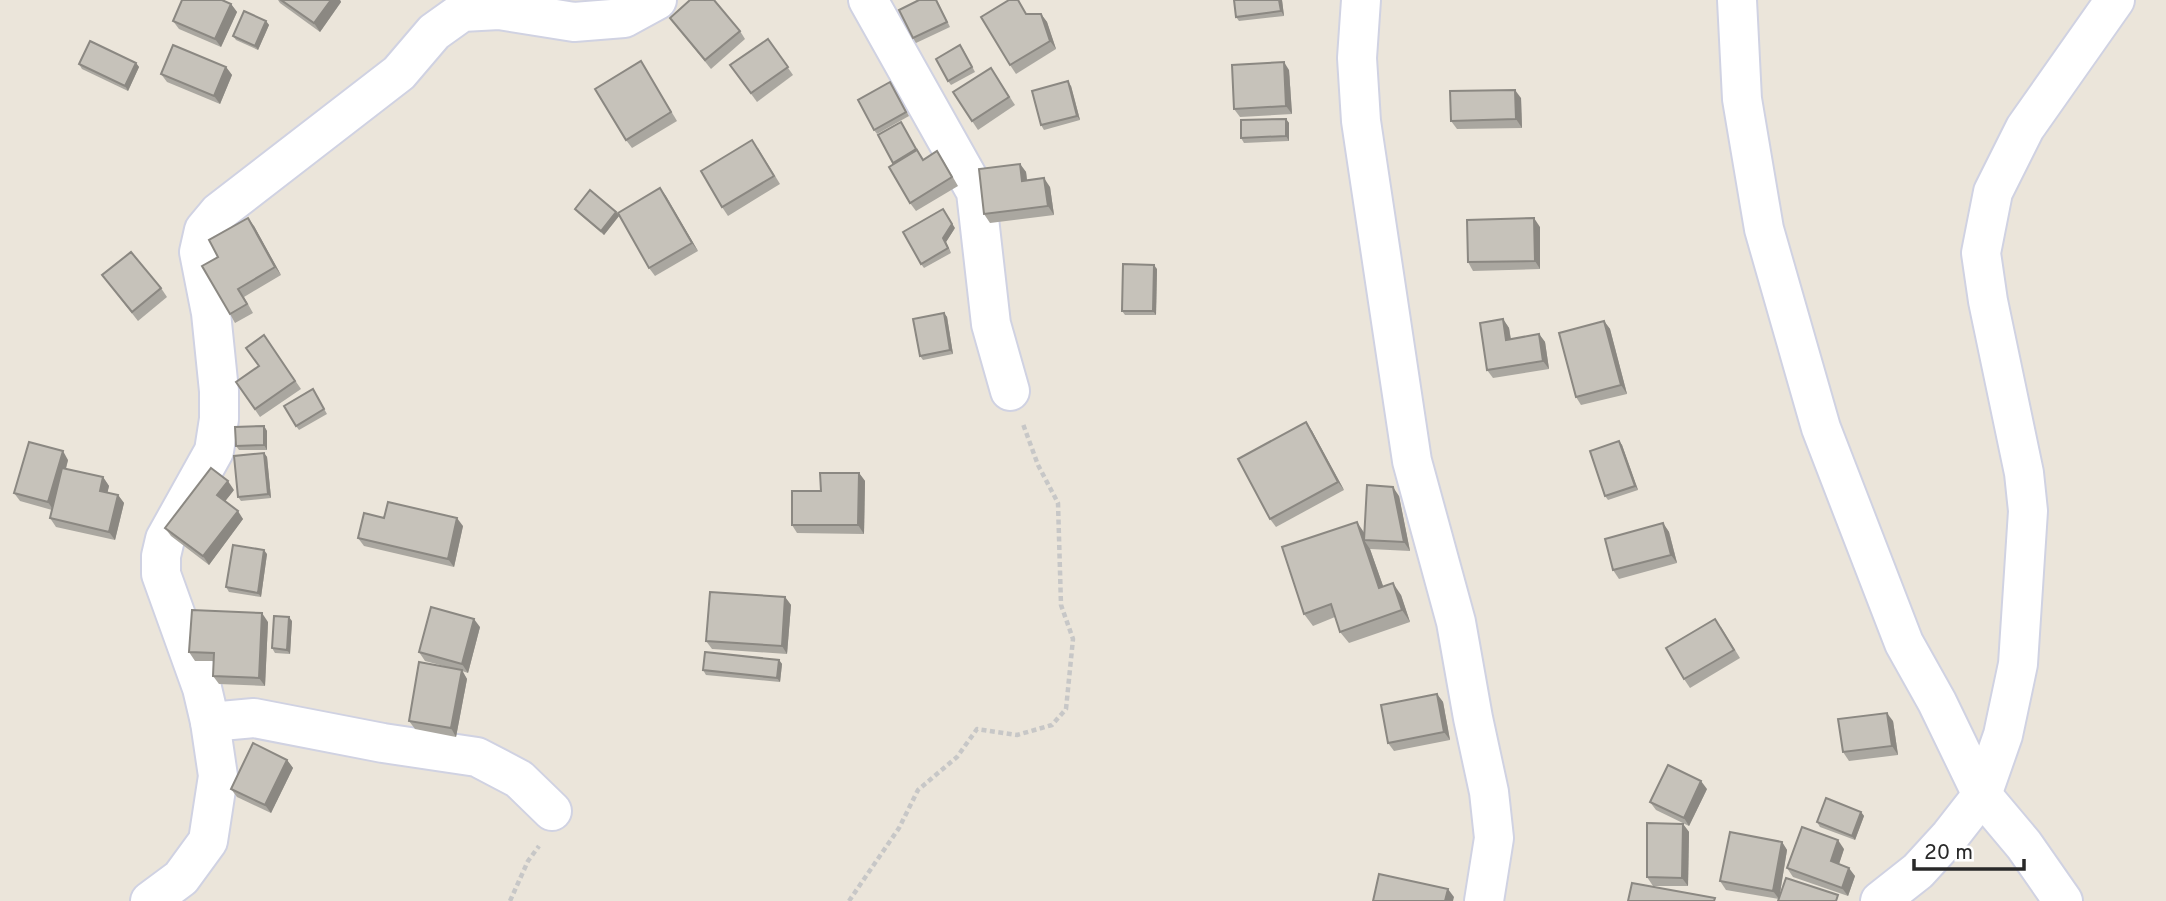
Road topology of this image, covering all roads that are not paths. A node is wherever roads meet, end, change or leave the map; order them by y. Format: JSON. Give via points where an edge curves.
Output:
{"nodes":[{"id":1,"x":657,"y":0,"type":"edge"},
{"id":2,"x":869,"y":0,"type":"edge"},
{"id":3,"x":1361,"y":0,"type":"edge"},
{"id":4,"x":1737,"y":0,"type":"edge"},
{"id":5,"x":2115,"y":0,"type":"edge"},
{"id":6,"x":1010,"y":391,"type":"road end"},
{"id":7,"x":210,"y":722,"type":"junction"},
{"id":8,"x":1982,"y":795,"type":"junction"},
{"id":9,"x":552,"y":811,"type":"road end"},
{"id":10,"x":150,"y":901,"type":"edge"},
{"id":11,"x":1484,"y":901,"type":"edge"},
{"id":12,"x":1880,"y":901,"type":"edge"},
{"id":13,"x":2063,"y":901,"type":"edge"}],
"edges":[{"from":1,"to":7,"type":"street","via":[[624,18],[574,22],[499,10],[462,12],[434,32],[399,73],[219,212],[204,230],[199,252],[211,313],[219,419],[214,451],[164,539],[161,574]]},
{"from":2,"to":6,"type":"street","via":[[976,192],[991,324]]},
{"from":3,"to":11,"type":"street","via":[[1357,58],[1361,121],[1412,461],[1456,622],[1489,792],[1494,838]]},
{"from":4,"to":8,"type":"street","via":[[1742,99],[1764,229],[1821,428],[1904,643]]},
{"from":5,"to":8,"type":"street","via":[[2025,128],[1993,192],[1981,253],[2028,511],[2018,664],[2003,735]]},
{"from":7,"to":9,"type":"street","via":[[254,718],[477,757],[519,779]]},
{"from":7,"to":10,"type":"street","via":[[218,776],[208,841],[181,878]]},
{"from":8,"to":12,"type":"street","via":[[1918,871]]},
{"from":8,"to":13,"type":"street"}]}
